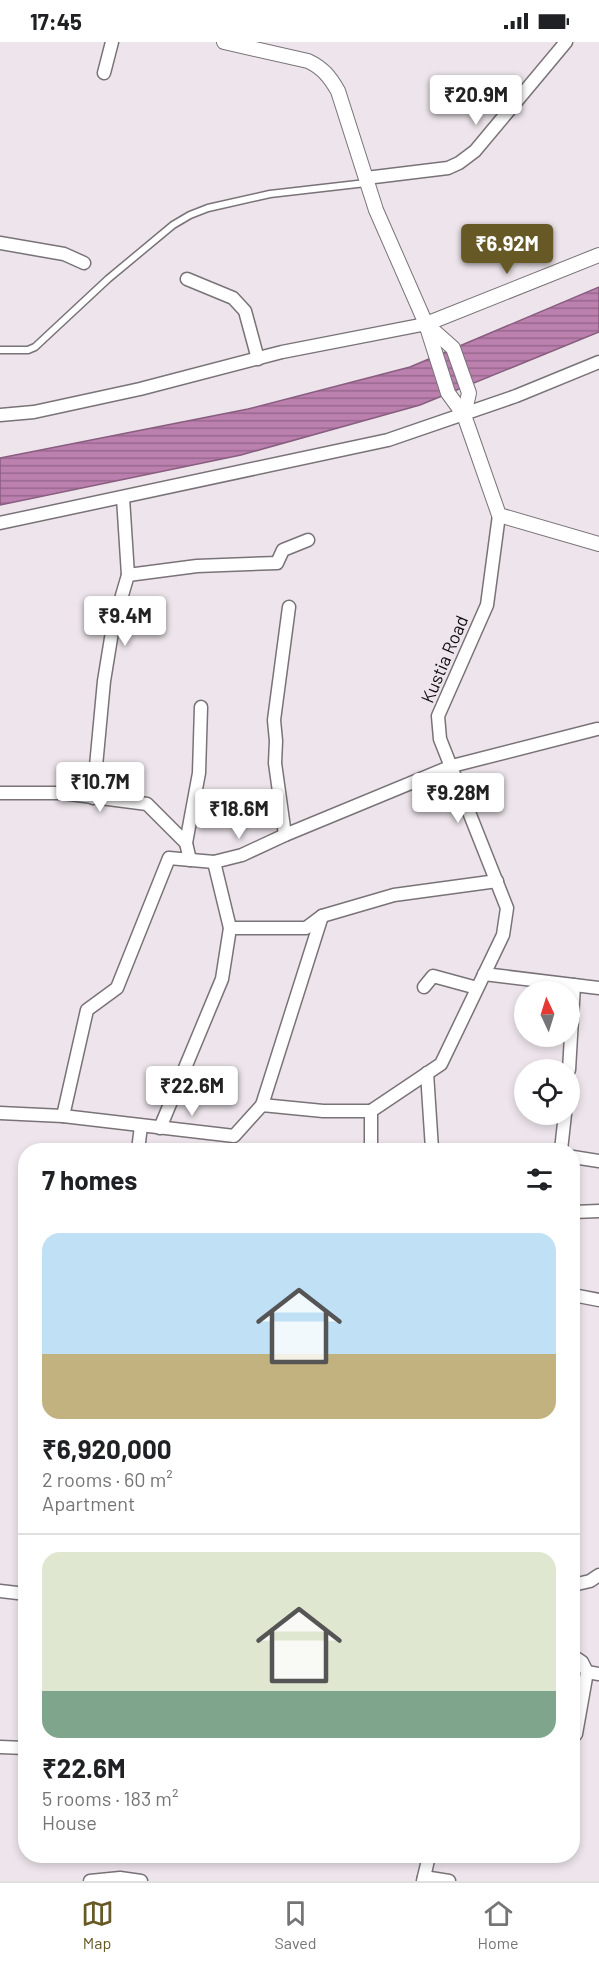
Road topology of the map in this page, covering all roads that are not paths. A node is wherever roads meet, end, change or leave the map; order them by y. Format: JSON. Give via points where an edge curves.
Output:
{"nodes":[{"id":1,"x":112,"y":42,"type":"edge"},
{"id":2,"x":224,"y":42,"type":"edge"},
{"id":3,"x":566,"y":42,"type":"edge"},
{"id":4,"x":104,"y":73,"type":"dead end"},
{"id":5,"x":367,"y":180,"type":"junction"},
{"id":6,"x":0,"y":243,"type":"edge"},
{"id":7,"x":599,"y":255,"type":"edge"},
{"id":8,"x":84,"y":263,"type":"dead end"},
{"id":9,"x":187,"y":279,"type":"dead end"},
{"id":10,"x":426,"y":324,"type":"junction"},
{"id":11,"x":0,"y":350,"type":"edge"},
{"id":12,"x":258,"y":358,"type":"junction"},
{"id":13,"x":599,"y":362,"type":"edge"},
{"id":14,"x":0,"y":415,"type":"edge"},
{"id":15,"x":464,"y":415,"type":"junction"},
{"id":16,"x":123,"y":498,"type":"junction"},
{"id":17,"x":499,"y":515,"type":"junction"},
{"id":18,"x":0,"y":523,"type":"edge"},
{"id":19,"x":308,"y":540,"type":"dead end"},
{"id":20,"x":599,"y":544,"type":"edge"},
{"id":21,"x":128,"y":575,"type":"junction"},
{"id":22,"x":289,"y":607,"type":"dead end"},
{"id":23,"x":201,"y":707,"type":"dead end"},
{"id":24,"x":597,"y":729,"type":"dead end"},
{"id":25,"x":452,"y":766,"type":"junction"},
{"id":26,"x":0,"y":793,"type":"edge"},
{"id":27,"x":93,"y":798,"type":"junction"},
{"id":28,"x":285,"y":835,"type":"junction"},
{"id":29,"x":186,"y":843,"type":"junction"},
{"id":30,"x":190,"y":860,"type":"junction"},
{"id":31,"x":214,"y":862,"type":"junction"},
{"id":32,"x":497,"y":881,"type":"junction"},
{"id":33,"x":322,"y":916,"type":"junction"},
{"id":34,"x":231,"y":928,"type":"junction"},
{"id":35,"x":484,"y":974,"type":"junction"},
{"id":36,"x":541,"y":981,"type":"edge"},
{"id":37,"x":580,"y":986,"type":"edge"},
{"id":38,"x":424,"y":987,"type":"dead end"},
{"id":39,"x":477,"y":988,"type":"junction"},
{"id":40,"x":599,"y":988,"type":"edge"},
{"id":41,"x":427,"y":1073,"type":"junction"},
{"id":42,"x":262,"y":1105,"type":"junction"},
{"id":43,"x":371,"y":1111,"type":"junction"},
{"id":44,"x":0,"y":1113,"type":"edge"},
{"id":45,"x":63,"y":1116,"type":"junction"},
{"id":46,"x":564,"y":1125,"type":"edge"},
{"id":47,"x":141,"y":1126,"type":"junction"},
{"id":48,"x":160,"y":1128,"type":"junction"},
{"id":49,"x":139,"y":1143,"type":"edge"},
{"id":50,"x":371,"y":1143,"type":"edge"},
{"id":51,"x":432,"y":1143,"type":"edge"},
{"id":52,"x":562,"y":1143,"type":"edge"},
{"id":53,"x":580,"y":1158,"type":"edge"},
{"id":54,"x":599,"y":1161,"type":"edge"},
{"id":55,"x":599,"y":1211,"type":"edge"},
{"id":56,"x":580,"y":1212,"type":"edge"},
{"id":57,"x":580,"y":1296,"type":"edge"},
{"id":58,"x":599,"y":1300,"type":"edge"},
{"id":59,"x":599,"y":1575,"type":"edge"},
{"id":60,"x":580,"y":1583,"type":"edge"},
{"id":61,"x":0,"y":1591,"type":"edge"},
{"id":62,"x":18,"y":1593,"type":"edge"},
{"id":63,"x":580,"y":1661,"type":"edge"},
{"id":64,"x":593,"y":1673,"type":"edge"},
{"id":65,"x":580,"y":1720,"type":"edge"},
{"id":66,"x":0,"y":1747,"type":"edge"},
{"id":67,"x":18,"y":1748,"type":"edge"},
{"id":68,"x":427,"y":1863,"type":"edge"},
{"id":69,"x":424,"y":1879,"type":"edge"},
{"id":70,"x":90,"y":1881,"type":"edge"},
{"id":71,"x":141,"y":1881,"type":"edge"},
{"id":72,"x":449,"y":1881,"type":"edge"}],
"edges":[{"from":1,"to":4,"type":"street"},
{"from":2,"to":5,"type":"street","via":[[321,67],[338,91]]},
{"from":3,"to":5,"type":"street","via":[[475,151],[459,163]]},
{"from":5,"to":10,"type":"street","via":[[376,210]]},
{"from":5,"to":11,"type":"lane","via":[[270,195],[190,215],[108,279],[35,347]]},
{"from":6,"to":8,"type":"street","via":[[64,254]]},
{"from":7,"to":10,"type":"street"},
{"from":9,"to":12,"type":"street","via":[[239,304],[245,311]]},
{"from":10,"to":12,"type":"street"},
{"from":10,"to":15,"type":"street","via":[[448,393]]},
{"from":10,"to":15,"type":"street","via":[[453,348],[469,393]]},
{"from":12,"to":14,"type":"street","via":[[140,389],[34,412]]},
{"from":13,"to":15,"type":"street"},
{"from":15,"to":16,"type":"street","via":[[388,440]]},
{"from":15,"to":17,"type":"street"},
{"from":16,"to":18,"type":"street"},
{"from":16,"to":21,"type":"street"},
{"from":17,"to":20,"type":"street"},
{"from":17,"to":25,"type":"street","name":"Kustia Road","via":[[487,605],[438,716],[440,739]]},
{"from":19,"to":21,"type":"street","via":[[283,550],[277,563],[197,566]]},
{"from":21,"to":27,"type":"street","via":[[113,626],[104,681]]},
{"from":22,"to":28,"type":"street","via":[[274,720],[274,763]]},
{"from":23,"to":29,"type":"street","via":[[199,773]]},
{"from":24,"to":25,"type":"street"},
{"from":25,"to":28,"type":"street"},
{"from":25,"to":32,"type":"street","name":"Kustia Road"},
{"from":26,"to":27,"type":"street"},
{"from":27,"to":29,"type":"street","via":[[147,804]]},
{"from":28,"to":31,"type":"street","via":[[242,855]]},
{"from":29,"to":30,"type":"street"},
{"from":30,"to":31,"type":"street"},
{"from":30,"to":45,"type":"street","via":[[169,858],[117,988],[87,1010]]},
{"from":31,"to":34,"type":"street"},
{"from":32,"to":33,"type":"street","via":[[394,895]]},
{"from":32,"to":35,"type":"street","name":"Kustia Road","via":[[507,908],[502,935]]},
{"from":33,"to":34,"type":"street","via":[[306,928]]},
{"from":33,"to":42,"type":"street"},
{"from":34,"to":48,"type":"street","via":[[222,979]]},
{"from":35,"to":36,"type":"street"},
{"from":35,"to":39,"type":"street","name":"Kustia Road"},
{"from":37,"to":40,"type":"street"},
{"from":38,"to":39,"type":"street","via":[[433,976]]},
{"from":39,"to":41,"type":"street","name":"Kustia Road","via":[[441,1064]]},
{"from":41,"to":43,"type":"street","name":"Kustia Road"},
{"from":41,"to":51,"type":"street"},
{"from":42,"to":43,"type":"street"},
{"from":42,"to":48,"type":"street","via":[[234,1136]]},
{"from":43,"to":50,"type":"street"},
{"from":44,"to":45,"type":"street"},
{"from":45,"to":47,"type":"street"},
{"from":46,"to":52,"type":"street"},
{"from":47,"to":48,"type":"street"},
{"from":47,"to":49,"type":"street"},
{"from":53,"to":54,"type":"street"},
{"from":55,"to":56,"type":"street"},
{"from":57,"to":58,"type":"street"},
{"from":59,"to":60,"type":"street"},
{"from":61,"to":62,"type":"street"},
{"from":63,"to":64,"type":"street"},
{"from":64,"to":65,"type":"street"},
{"from":66,"to":67,"type":"street"},
{"from":68,"to":69,"type":"street"},
{"from":69,"to":72,"type":"street"},
{"from":70,"to":71,"type":"street"}]}
